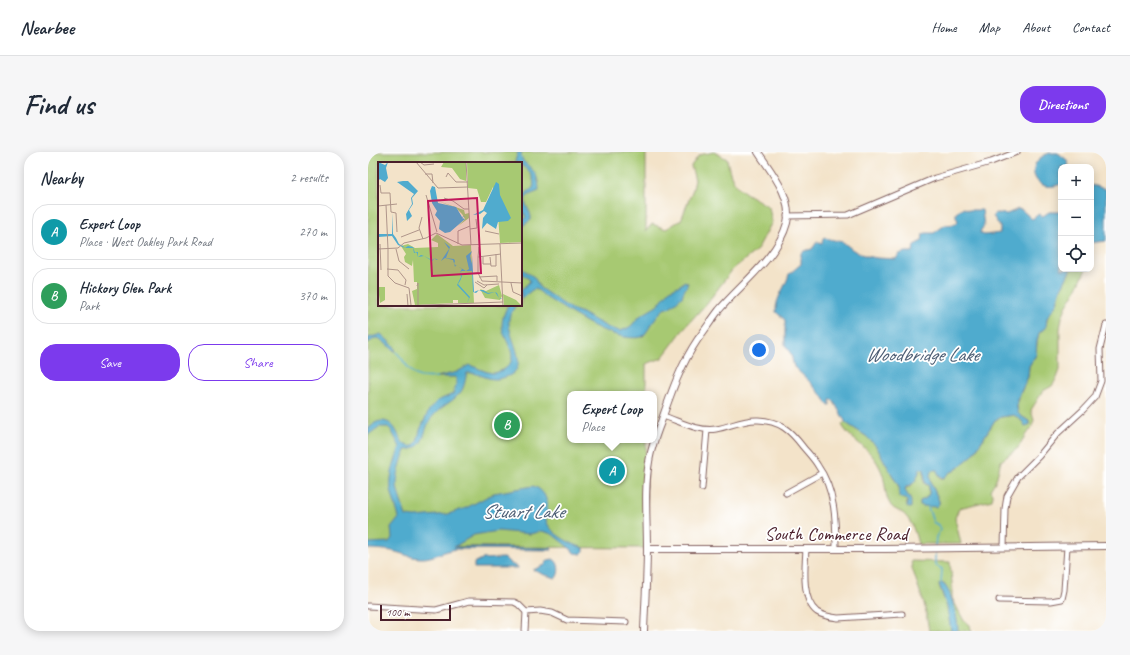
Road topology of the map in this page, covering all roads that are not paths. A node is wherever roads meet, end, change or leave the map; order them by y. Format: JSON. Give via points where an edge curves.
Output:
{"nodes":[{"id":1,"x":758,"y":152,"type":"edge"},
{"id":2,"x":1017,"y":152,"type":"edge"},
{"id":3,"x":787,"y":216,"type":"junction"},
{"id":4,"x":1106,"y":325,"type":"edge"},
{"id":5,"x":663,"y":416,"type":"junction"},
{"id":6,"x":707,"y":430,"type":"junction"},
{"id":7,"x":657,"y":433,"type":"edge"},
{"id":8,"x":653,"y":443,"type":"edge"},
{"id":9,"x":822,"y":473,"type":"junction"},
{"id":10,"x":702,"y":488,"type":"dead end"},
{"id":11,"x":786,"y":493,"type":"dead end"},
{"id":12,"x":1106,"y":546,"type":"edge"},
{"id":13,"x":1004,"y":547,"type":"junction"},
{"id":14,"x":1067,"y":547,"type":"junction"},
{"id":15,"x":647,"y":549,"type":"junction"},
{"id":16,"x":806,"y":549,"type":"junction"},
{"id":17,"x":836,"y":549,"type":"junction"},
{"id":18,"x":999,"y":600,"type":"dead end"},
{"id":19,"x":368,"y":606,"type":"edge"},
{"id":20,"x":526,"y":614,"type":"junction"},
{"id":21,"x":902,"y":614,"type":"dead end"},
{"id":22,"x":626,"y":622,"type":"dead end"},
{"id":23,"x":524,"y":631,"type":"edge"},
{"id":24,"x":644,"y":631,"type":"edge"}],
"edges":[{"from":1,"to":3,"type":"street","via":[[783,195],[788,207]]},
{"from":2,"to":3,"type":"street","via":[[935,178],[848,215]]},
{"from":3,"to":5,"type":"street","via":[[784,234],[774,249],[719,310],[697,340]]},
{"from":4,"to":13,"type":"street","via":[[1100,349],[1101,381],[1095,397],[1018,477],[1007,496]]},
{"from":5,"to":6,"type":"street"},
{"from":5,"to":7,"type":"street"},
{"from":6,"to":9,"type":"street","via":[[750,420],[778,424],[795,436]]},
{"from":6,"to":10,"type":"street"},
{"from":8,"to":15,"type":"street","via":[[648,462]]},
{"from":9,"to":11,"type":"street"},
{"from":9,"to":17,"type":"street","via":[[834,507]]},
{"from":12,"to":14,"type":"street","name":"South Commerce Road"},
{"from":13,"to":14,"type":"street","name":"South Commerce Road"},
{"from":13,"to":17,"type":"street","name":"South Commerce Road"},
{"from":14,"to":18,"type":"street","via":[[1062,599]]},
{"from":15,"to":16,"type":"street","name":"South Commerce Road"},
{"from":15,"to":24,"type":"street"},
{"from":16,"to":17,"type":"street","name":"South Commerce Road"},
{"from":16,"to":21,"type":"street","via":[[806,592],[811,606],[817,612],[827,617],[838,618]]},
{"from":19,"to":20,"type":"street","via":[[436,610],[469,601],[514,602]]},
{"from":20,"to":22,"type":"street","via":[[540,611],[567,620]]},
{"from":20,"to":23,"type":"street"}]}
